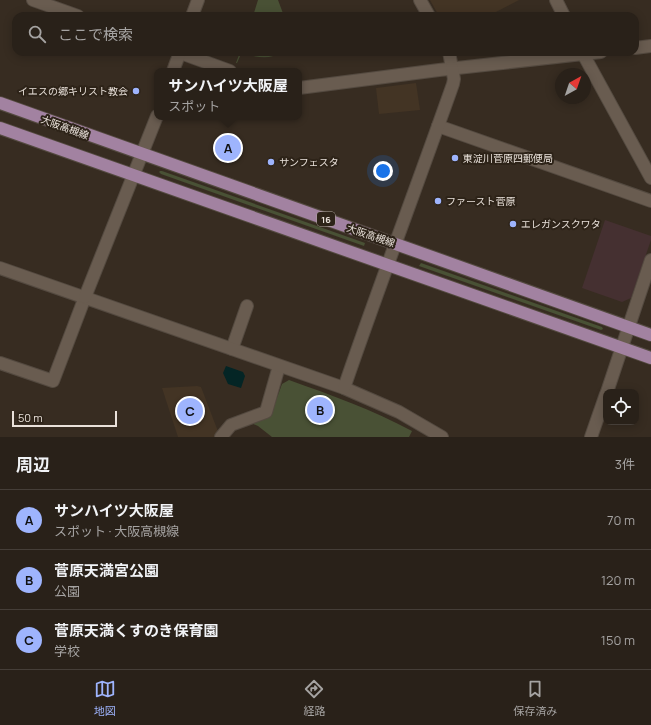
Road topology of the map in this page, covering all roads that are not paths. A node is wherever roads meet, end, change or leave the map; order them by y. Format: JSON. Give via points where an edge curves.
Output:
{"nodes":[{"id":1,"x":33,"y":0,"type":"edge"},
{"id":2,"x":198,"y":0,"type":"edge"},
{"id":3,"x":420,"y":0,"type":"edge"},
{"id":4,"x":556,"y":0,"type":"edge"},
{"id":5,"x":67,"y":12,"type":"edge"},
{"id":6,"x":194,"y":12,"type":"edge"},
{"id":7,"x":427,"y":12,"type":"edge"},
{"id":8,"x":562,"y":12,"type":"edge"},
{"id":9,"x":651,"y":46,"type":"edge"},
{"id":10,"x":639,"y":48,"type":"edge"},
{"id":11,"x":178,"y":56,"type":"edge"},
{"id":12,"x":190,"y":56,"type":"edge"},
{"id":13,"x":449,"y":56,"type":"edge"},
{"id":14,"x":557,"y":56,"type":"edge"},
{"id":15,"x":585,"y":56,"type":"edge"},
{"id":16,"x":174,"y":68,"type":"edge"},
{"id":17,"x":222,"y":68,"type":"edge"},
{"id":18,"x":452,"y":68,"type":"junction"},
{"id":19,"x":302,"y":88,"type":"edge"},
{"id":20,"x":0,"y":103,"type":"edge"},
{"id":21,"x":156,"y":120,"type":"edge"},
{"id":22,"x":438,"y":126,"type":"junction"},
{"id":23,"x":0,"y":128,"type":"edge"},
{"id":24,"x":143,"y":154,"type":"junction"},
{"id":25,"x":134,"y":175,"type":"junction"},
{"id":26,"x":651,"y":178,"type":"edge"},
{"id":27,"x":651,"y":201,"type":"edge"},
{"id":28,"x":396,"y":244,"type":"junction"},
{"id":29,"x":651,"y":260,"type":"edge"},
{"id":30,"x":387,"y":264,"type":"junction"},
{"id":31,"x":0,"y":268,"type":"edge"},
{"id":32,"x":85,"y":297,"type":"junction"},
{"id":33,"x":247,"y":306,"type":"dead end"},
{"id":34,"x":628,"y":326,"type":"junction"},
{"id":35,"x":651,"y":334,"type":"edge"},
{"id":36,"x":622,"y":348,"type":"junction"},
{"id":37,"x":232,"y":349,"type":"junction"},
{"id":38,"x":651,"y":358,"type":"edge"},
{"id":39,"x":0,"y":363,"type":"edge"},
{"id":40,"x":280,"y":366,"type":"junction"},
{"id":41,"x":344,"y":388,"type":"junction"},
{"id":42,"x":607,"y":389,"type":"edge"},
{"id":43,"x":603,"y":402,"type":"edge"},
{"id":44,"x":221,"y":437,"type":"edge"},
{"id":45,"x":442,"y":437,"type":"edge"},
{"id":46,"x":591,"y":437,"type":"edge"}],
"edges":[{"from":1,"to":5,"type":"street"},
{"from":2,"to":6,"type":"street"},
{"from":3,"to":7,"type":"street"},
{"from":4,"to":8,"type":"street"},
{"from":9,"to":10,"type":"street"},
{"from":11,"to":16,"type":"street"},
{"from":12,"to":17,"type":"street"},
{"from":13,"to":18,"type":"street"},
{"from":14,"to":18,"type":"street"},
{"from":15,"to":26,"type":"street"},
{"from":18,"to":19,"type":"street"},
{"from":18,"to":22,"type":"street","via":[[453,84]]},
{"from":20,"to":24,"type":"main road","name":"大阪高槻線","number":"16"},
{"from":21,"to":24,"type":"street"},
{"from":22,"to":27,"type":"street"},
{"from":22,"to":28,"type":"street"},
{"from":23,"to":25,"type":"main road","number":"16"},
{"from":24,"to":25,"type":"street"},
{"from":24,"to":28,"type":"main road","name":"大阪高槻線","number":"16"},
{"from":25,"to":30,"type":"main road","number":"16"},
{"from":25,"to":32,"type":"street"},
{"from":28,"to":30,"type":"street"},
{"from":28,"to":34,"type":"main road","name":"大阪高槻線","number":"16"},
{"from":29,"to":34,"type":"street"},
{"from":30,"to":36,"type":"main road","number":"16"},
{"from":30,"to":41,"type":"street"},
{"from":31,"to":32,"type":"street"},
{"from":32,"to":37,"type":"street"},
{"from":32,"to":39,"type":"street","via":[[53,381]]},
{"from":33,"to":37,"type":"street"},
{"from":34,"to":35,"type":"main road","name":"大阪高槻線","number":"16"},
{"from":34,"to":36,"type":"street"},
{"from":36,"to":38,"type":"main road","number":"16"},
{"from":36,"to":42,"type":"street"},
{"from":37,"to":40,"type":"street"},
{"from":40,"to":41,"type":"street"},
{"from":40,"to":44,"type":"street","via":[[266,412],[231,425]]},
{"from":41,"to":45,"type":"street","via":[[399,412]]},
{"from":43,"to":46,"type":"street"}]}
